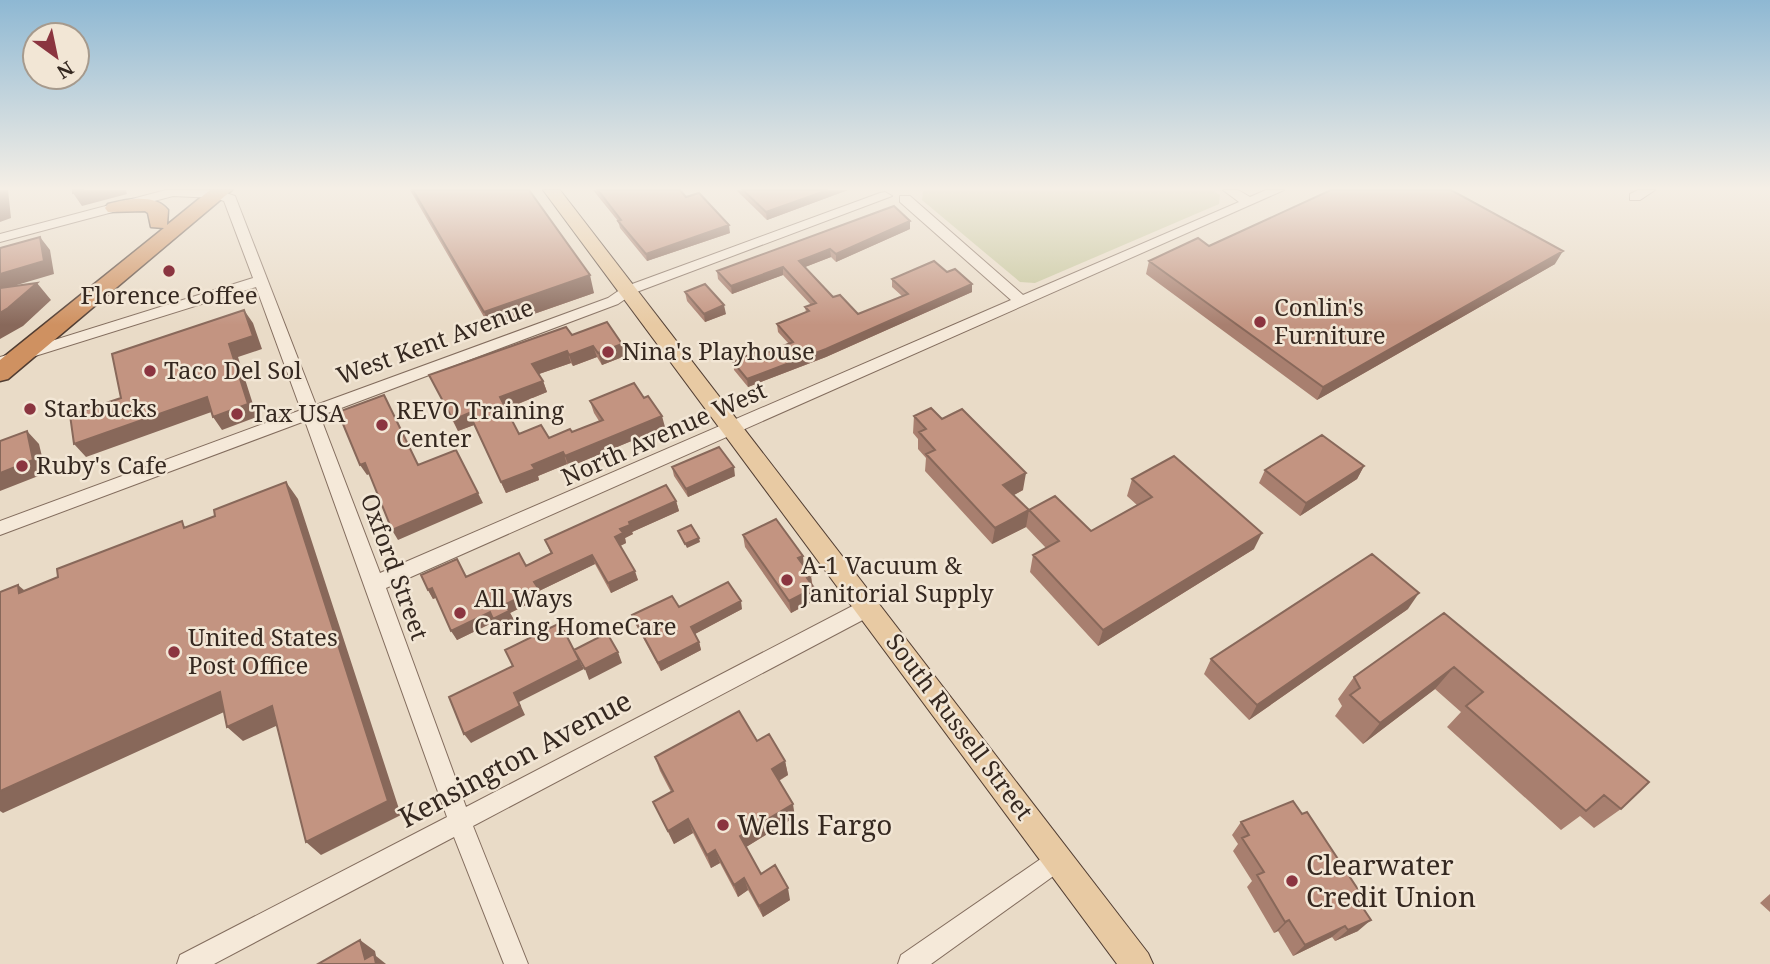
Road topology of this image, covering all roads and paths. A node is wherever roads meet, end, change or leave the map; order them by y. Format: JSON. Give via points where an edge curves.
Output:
{"nodes":[{"id":1,"x":144,"y":235,"type":"edge"},
{"id":2,"x":155,"y":235,"type":"edge"},
{"id":3,"x":244,"y":235,"type":"edge"},
{"id":4,"x":586,"y":235,"type":"edge"},
{"id":5,"x":773,"y":235,"type":"edge"},
{"id":6,"x":952,"y":235,"type":"edge"},
{"id":7,"x":1174,"y":235,"type":"edge"},
{"id":8,"x":262,"y":280,"type":"junction"},
{"id":9,"x":629,"y":290,"type":"junction"},
{"id":10,"x":1021,"y":302,"type":"junction"},
{"id":11,"x":7,"y":357,"type":"edge"},
{"id":12,"x":0,"y":373,"type":"edge"},
{"id":13,"x":311,"y":413,"type":"junction"},
{"id":14,"x":733,"y":429,"type":"junction"},
{"id":15,"x":0,"y":528,"type":"edge"},
{"id":16,"x":375,"y":584,"type":"junction"},
{"id":17,"x":869,"y":607,"type":"junction"},
{"id":18,"x":461,"y":822,"type":"junction"},
{"id":19,"x":1058,"y":859,"type":"junction"},
{"id":20,"x":189,"y":964,"type":"edge"},
{"id":21,"x":516,"y":964,"type":"edge"},
{"id":22,"x":910,"y":964,"type":"edge"},
{"id":23,"x":1137,"y":964,"type":"edge"}],
"edges":[{"from":1,"to":11,"type":"highway"},
{"from":2,"to":11,"type":"highway"},
{"from":3,"to":8,"type":"street","name":"Oxford Street"},
{"from":4,"to":9,"type":"main road","name":"South Russell Street"},
{"from":5,"to":9,"type":"street","name":"West Kent Avenue"},
{"from":6,"to":10,"type":"street"},
{"from":7,"to":10,"type":"street","name":"North Avenue West"},
{"from":8,"to":11,"type":"street"},
{"from":8,"to":13,"type":"street","name":"Oxford Street"},
{"from":9,"to":13,"type":"street","name":"West Kent Avenue","via":[[613,301]]},
{"from":9,"to":14,"type":"main road","name":"South Russell Street"},
{"from":10,"to":14,"type":"street","name":"North Avenue West"},
{"from":11,"to":12,"type":"highway"},
{"from":13,"to":15,"type":"street","name":"West Kent Avenue"},
{"from":13,"to":16,"type":"street","name":"Oxford Street"},
{"from":14,"to":16,"type":"street","name":"North Avenue West"},
{"from":14,"to":17,"type":"main road","name":"South Russell Street"},
{"from":16,"to":18,"type":"street","name":"Oxford Street"},
{"from":17,"to":18,"type":"street","name":"Kensington Avenue"},
{"from":17,"to":19,"type":"main road","name":"South Russell Street"},
{"from":18,"to":20,"type":"street","name":"Kensington Avenue"},
{"from":18,"to":21,"type":"street","name":"Oxford Street"},
{"from":19,"to":22,"type":"street"},
{"from":19,"to":23,"type":"main road","name":"South Russell Street"}]}
